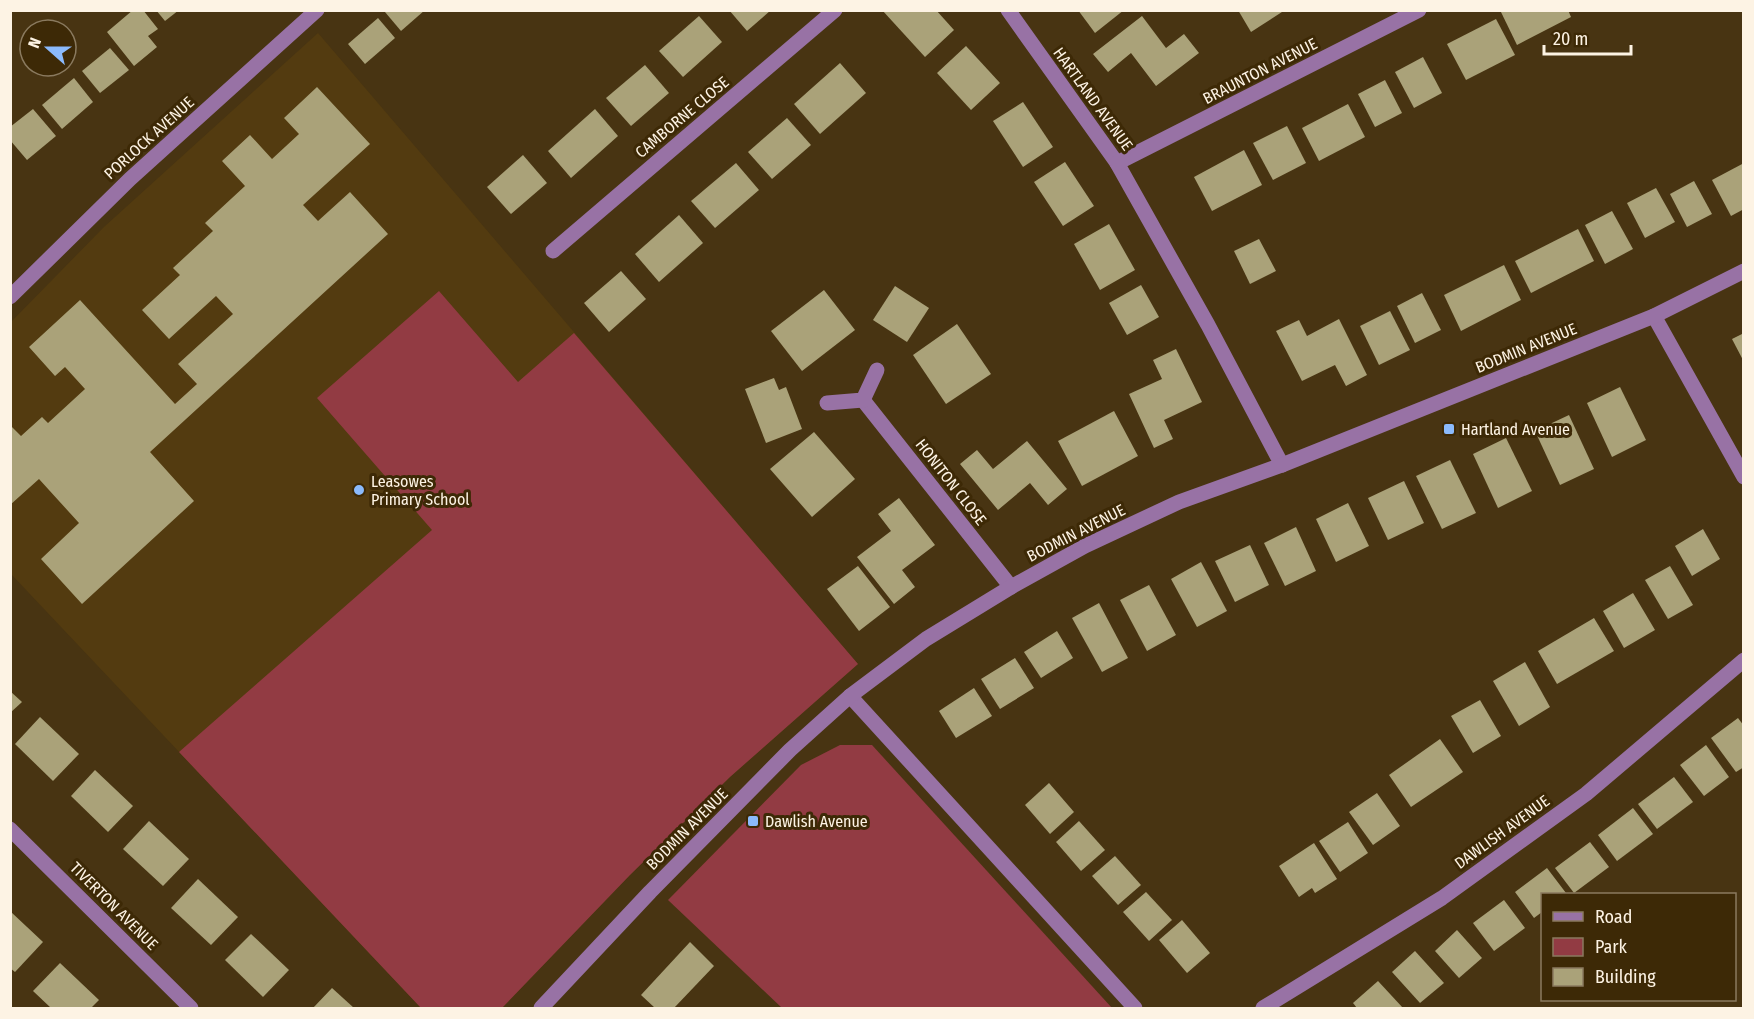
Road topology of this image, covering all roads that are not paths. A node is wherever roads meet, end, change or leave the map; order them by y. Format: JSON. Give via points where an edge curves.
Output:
{"nodes":[{"id":1,"x":317,"y":10,"type":"edge"},
{"id":2,"x":835,"y":10,"type":"edge"},
{"id":3,"x":1008,"y":10,"type":"edge"},
{"id":4,"x":1419,"y":10,"type":"edge"},
{"id":5,"x":1118,"y":163,"type":"junction"},
{"id":6,"x":553,"y":251,"type":"dead end"},
{"id":7,"x":1743,"y":271,"type":"edge"},
{"id":8,"x":10,"y":297,"type":"edge"},
{"id":9,"x":1654,"y":316,"type":"junction"},
{"id":10,"x":877,"y":370,"type":"dead end"},
{"id":11,"x":863,"y":400,"type":"junction"},
{"id":12,"x":827,"y":403,"type":"dead end"},
{"id":13,"x":1282,"y":465,"type":"junction"},
{"id":14,"x":1743,"y":477,"type":"edge"},
{"id":15,"x":1011,"y":587,"type":"junction"},
{"id":16,"x":1743,"y":660,"type":"edge"},
{"id":17,"x":850,"y":696,"type":"junction"},
{"id":18,"x":10,"y":829,"type":"edge"},
{"id":19,"x":191,"y":1008,"type":"edge"},
{"id":20,"x":541,"y":1008,"type":"edge"},
{"id":21,"x":1135,"y":1008,"type":"edge"},
{"id":22,"x":1263,"y":1008,"type":"edge"}],
"edges":[{"from":1,"to":8,"type":"street","name":"PORLOCK AVENUE","via":[[130,179]]},
{"from":2,"to":6,"type":"street","name":"CAMBORNE CLOSE"},
{"from":3,"to":5,"type":"street","name":"HARTLAND AVENUE"},
{"from":4,"to":5,"type":"street","name":"BRAUNTON AVENUE"},
{"from":5,"to":13,"type":"street","name":"HARTLAND AVENUE"},
{"from":7,"to":9,"type":"street","name":"BODMIN AVENUE"},
{"from":9,"to":13,"type":"street","name":"BODMIN AVENUE"},
{"from":9,"to":14,"type":"street"},
{"from":10,"to":11,"type":"street"},
{"from":11,"to":12,"type":"street"},
{"from":11,"to":15,"type":"street","name":"HONITON CLOSE"},
{"from":13,"to":15,"type":"street","name":"BODMIN AVENUE","via":[[1179,502],[1085,546]]},
{"from":15,"to":17,"type":"street","name":"BODMIN AVENUE","via":[[926,639]]},
{"from":16,"to":22,"type":"street","name":"DAWLISH AVENUE","via":[[1576,801],[1442,898]]},
{"from":17,"to":20,"type":"street","name":"BODMIN AVENUE","via":[[773,767]]},
{"from":17,"to":21,"type":"street"},
{"from":18,"to":19,"type":"street","name":"TIVERTON AVENUE"}]}
